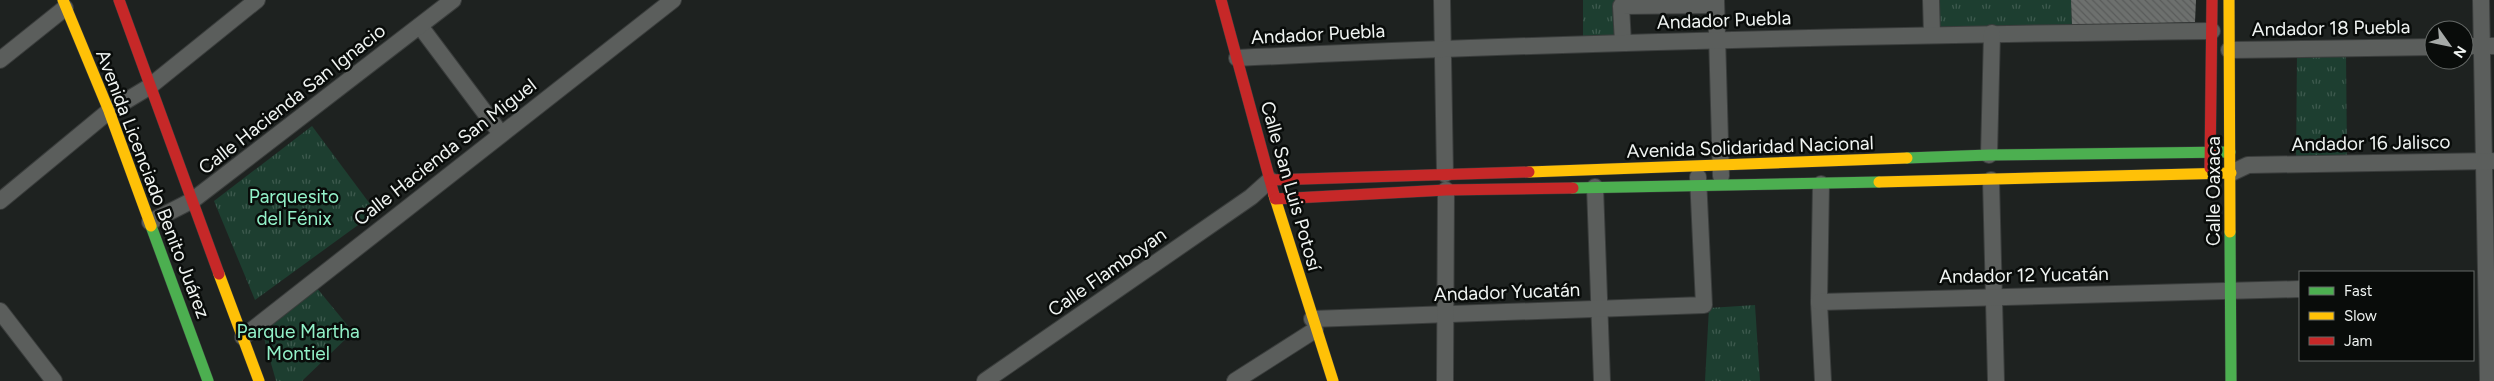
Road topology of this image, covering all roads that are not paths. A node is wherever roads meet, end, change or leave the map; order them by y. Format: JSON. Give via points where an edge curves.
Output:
{"nodes":[{"id":1,"x":119,"y":0,"type":"edge"},
{"id":2,"x":257,"y":0,"type":"edge"},
{"id":3,"x":453,"y":0,"type":"edge"},
{"id":4,"x":673,"y":0,"type":"edge"},
{"id":5,"x":1221,"y":0,"type":"edge"},
{"id":6,"x":1442,"y":0,"type":"edge"},
{"id":7,"x":1931,"y":0,"type":"edge"},
{"id":8,"x":2212,"y":0,"type":"edge"},
{"id":9,"x":2228,"y":0,"type":"edge"},
{"id":10,"x":2481,"y":0,"type":"edge"},
{"id":11,"x":1716,"y":2,"type":"edge"},
{"id":12,"x":64,"y":4,"type":"edge"},
{"id":13,"x":420,"y":26,"type":"junction"},
{"id":14,"x":2212,"y":31,"type":"junction"},
{"id":15,"x":1992,"y":33,"type":"junction"},
{"id":16,"x":1932,"y":35,"type":"junction"},
{"id":17,"x":1717,"y":39,"type":"junction"},
{"id":18,"x":1623,"y":43,"type":"junction"},
{"id":19,"x":2474,"y":46,"type":"edge"},
{"id":20,"x":2488,"y":46,"type":"edge"},
{"id":21,"x":2424,"y":47,"type":"edge"},
{"id":22,"x":1443,"y":48,"type":"junction"},
{"id":23,"x":2229,"y":50,"type":"junction"},
{"id":24,"x":1236,"y":58,"type":"junction"},
{"id":25,"x":0,"y":60,"type":"edge"},
{"id":26,"x":149,"y":88,"type":"junction"},
{"id":27,"x":109,"y":111,"type":"junction"},
{"id":28,"x":501,"y":134,"type":"junction"},
{"id":29,"x":2210,"y":152,"type":"junction"},
{"id":30,"x":2230,"y":152,"type":"junction"},
{"id":31,"x":1989,"y":155,"type":"junction"},
{"id":32,"x":2488,"y":161,"type":"edge"},
{"id":33,"x":2248,"y":164,"type":"junction"},
{"id":34,"x":1721,"y":166,"type":"junction"},
{"id":35,"x":1697,"y":167,"type":"junction"},
{"id":36,"x":2210,"y":173,"type":"junction"},
{"id":37,"x":2231,"y":173,"type":"junction"},
{"id":38,"x":1270,"y":180,"type":"junction"},
{"id":39,"x":1991,"y":180,"type":"junction"},
{"id":40,"x":1445,"y":182,"type":"junction"},
{"id":41,"x":1821,"y":184,"type":"junction"},
{"id":42,"x":1698,"y":186,"type":"junction"},
{"id":43,"x":1722,"y":186,"type":"junction"},
{"id":44,"x":1595,"y":187,"type":"junction"},
{"id":45,"x":1251,"y":197,"type":"junction"},
{"id":46,"x":1275,"y":199,"type":"junction"},
{"id":47,"x":193,"y":200,"type":"junction"},
{"id":48,"x":0,"y":201,"type":"edge"},
{"id":49,"x":150,"y":222,"type":"junction"},
{"id":50,"x":2484,"y":284,"type":"edge"},
{"id":51,"x":2299,"y":289,"type":"edge"},
{"id":52,"x":2230,"y":291,"type":"junction"},
{"id":53,"x":1994,"y":296,"type":"junction"},
{"id":54,"x":1819,"y":302,"type":"junction"},
{"id":55,"x":1600,"y":309,"type":"junction"},
{"id":56,"x":0,"y":311,"type":"edge"},
{"id":57,"x":1445,"y":314,"type":"junction"},
{"id":58,"x":1314,"y":325,"type":"junction"},
{"id":59,"x":243,"y":337,"type":"junction"},
{"id":60,"x":54,"y":381,"type":"edge"},
{"id":61,"x":208,"y":381,"type":"edge"},
{"id":62,"x":259,"y":381,"type":"edge"},
{"id":63,"x":985,"y":381,"type":"edge"},
{"id":64,"x":1235,"y":381,"type":"edge"},
{"id":65,"x":1333,"y":381,"type":"edge"},
{"id":66,"x":1445,"y":381,"type":"edge"},
{"id":67,"x":1602,"y":381,"type":"edge"},
{"id":68,"x":1823,"y":381,"type":"edge"},
{"id":69,"x":1996,"y":381,"type":"edge"},
{"id":70,"x":2231,"y":381,"type":"edge"},
{"id":71,"x":2488,"y":381,"type":"edge"}],
"edges":[{"from":1,"to":26,"type":"main road","name":"Avenida Licenciado Benito Juárez"},
{"from":2,"to":26,"type":"street"},
{"from":3,"to":13,"type":"street","name":"Calle Hacienda San Ignacio"},
{"from":4,"to":28,"type":"street","name":"Calle Hacienda San Miguel"},
{"from":5,"to":24,"type":"main road","name":"Calle San Luis Potosí"},
{"from":6,"to":22,"type":"street"},
{"from":7,"to":16,"type":"street"},
{"from":8,"to":14,"type":"main road","name":"Calle Oaxaca"},
{"from":9,"to":23,"type":"main road","name":"Calle Oaxaca"},
{"from":10,"to":20,"type":"street"},
{"from":11,"to":17,"type":"street"},
{"from":11,"to":18,"type":"street","via":[[1621,6]]},
{"from":12,"to":25,"type":"street"},
{"from":12,"to":27,"type":"main road","name":"Avenida Licenciado Benito Juárez"},
{"from":13,"to":28,"type":"street"},
{"from":13,"to":47,"type":"street","name":"Calle Hacienda San Ignacio"},
{"from":14,"to":15,"type":"street","name":"Andador Puebla"},
{"from":14,"to":29,"type":"main road","name":"Calle Oaxaca"},
{"from":15,"to":16,"type":"street","name":"Andador Puebla"},
{"from":15,"to":31,"type":"street"},
{"from":16,"to":17,"type":"street","name":"Andador Puebla"},
{"from":17,"to":18,"type":"street","name":"Andador Puebla"},
{"from":17,"to":34,"type":"street"},
{"from":18,"to":22,"type":"street","name":"Andador Puebla"},
{"from":19,"to":20,"type":"street"},
{"from":20,"to":32,"type":"street"},
{"from":21,"to":23,"type":"street","name":"Andador 18 Puebla"},
{"from":22,"to":24,"type":"street","name":"Andador Puebla"},
{"from":22,"to":40,"type":"street"},
{"from":23,"to":30,"type":"main road","name":"Calle Oaxaca"},
{"from":24,"to":38,"type":"main road","name":"Calle San Luis Potosí"},
{"from":26,"to":27,"type":"street"},
{"from":26,"to":47,"type":"main road","name":"Avenida Licenciado Benito Juárez"},
{"from":27,"to":48,"type":"street"},
{"from":27,"to":49,"type":"main road","name":"Avenida Licenciado Benito Juárez"},
{"from":28,"to":59,"type":"street","name":"Calle Hacienda San Miguel"},
{"from":29,"to":30,"type":"main road","name":"Avenida Solidaridad Nacional"},
{"from":29,"to":31,"type":"main road","name":"Avenida Solidaridad Nacional"},
{"from":29,"to":36,"type":"main road","name":"Calle Oaxaca"},
{"from":30,"to":33,"type":"street"},
{"from":30,"to":37,"type":"main road","name":"Calle Oaxaca"},
{"from":31,"to":34,"type":"main road","name":"Avenida Solidaridad Nacional"},
{"from":32,"to":33,"type":"street","name":"Andador 16 Jalisco"},
{"from":32,"to":50,"type":"street"},
{"from":33,"to":37,"type":"street","name":"Andador 16 Jalisco"},
{"from":34,"to":35,"type":"main road","name":"Avenida Solidaridad Nacional"},
{"from":34,"to":43,"type":"street"},
{"from":35,"to":40,"type":"main road","name":"Avenida Solidaridad Nacional"},
{"from":35,"to":42,"type":"street"},
{"from":36,"to":37,"type":"main road","name":"Avenida Solidaridad Nacional"},
{"from":36,"to":39,"type":"main road","name":"Avenida Solidaridad Nacional"},
{"from":37,"to":52,"type":"main road","name":"Calle Oaxaca"},
{"from":38,"to":40,"type":"main road","name":"Avenida Solidaridad Nacional"},
{"from":38,"to":45,"type":"street","name":"Calle Flamboyan"},
{"from":38,"to":46,"type":"main road","name":"Calle San Luis Potosí"},
{"from":39,"to":41,"type":"main road","name":"Avenida Solidaridad Nacional"},
{"from":39,"to":53,"type":"street"},
{"from":40,"to":44,"type":"main road","name":"Avenida Solidaridad Nacional"},
{"from":40,"to":46,"type":"main road","name":"Avenida Solidaridad Nacional"},
{"from":40,"to":57,"type":"street"},
{"from":41,"to":43,"type":"main road","name":"Avenida Solidaridad Nacional"},
{"from":41,"to":54,"type":"street"},
{"from":42,"to":43,"type":"main road","name":"Avenida Solidaridad Nacional"},
{"from":42,"to":44,"type":"main road","name":"Avenida Solidaridad Nacional"},
{"from":42,"to":55,"type":"street","name":"Andador Yucatán","via":[[1704,305]]},
{"from":44,"to":55,"type":"street"},
{"from":45,"to":46,"type":"street"},
{"from":45,"to":63,"type":"street","name":"Calle Flamboyan"},
{"from":46,"to":58,"type":"main road","name":"Calle San Luis Potosí"},
{"from":47,"to":49,"type":"street","name":"Calle Hacienda San Ignacio"},
{"from":47,"to":59,"type":"main road","name":"Avenida Licenciado Benito Juárez"},
{"from":49,"to":61,"type":"main road","name":"Avenida Licenciado Benito Juárez"},
{"from":50,"to":71,"type":"street"},
{"from":51,"to":52,"type":"street","name":"Andador 12 Yucatán"},
{"from":52,"to":53,"type":"street","name":"Andador 12 Yucatán"},
{"from":52,"to":70,"type":"main road","name":"Calle Oaxaca"},
{"from":53,"to":54,"type":"street","name":"Andador 12 Yucatán"},
{"from":53,"to":69,"type":"street"},
{"from":54,"to":68,"type":"street"},
{"from":55,"to":57,"type":"street","name":"Andador Yucatán"},
{"from":55,"to":67,"type":"street"},
{"from":56,"to":60,"type":"street"},
{"from":57,"to":58,"type":"street","name":"Andador Yucatán"},
{"from":57,"to":66,"type":"street"},
{"from":58,"to":64,"type":"street"},
{"from":58,"to":65,"type":"main road","name":"Calle San Luis Potosí"},
{"from":59,"to":62,"type":"main road","name":"Avenida Licenciado Benito Juárez"}]}
